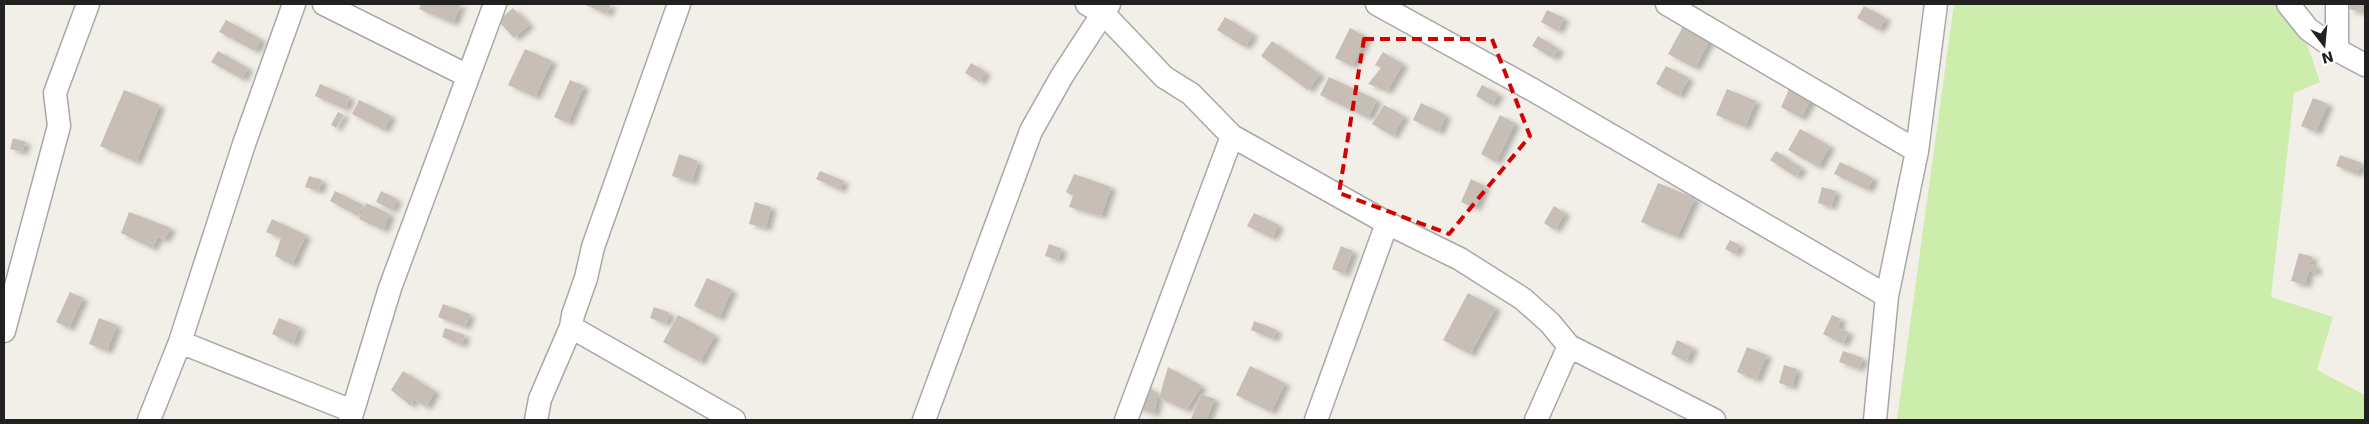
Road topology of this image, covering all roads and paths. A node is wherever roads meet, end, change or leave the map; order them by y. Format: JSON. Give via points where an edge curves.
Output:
{"nodes":[{"id":1,"x":88,"y":4,"type":"edge"},
{"id":2,"x":294,"y":4,"type":"edge"},
{"id":3,"x":324,"y":4,"type":"edge"},
{"id":4,"x":495,"y":4,"type":"edge"},
{"id":5,"x":679,"y":4,"type":"edge"},
{"id":6,"x":1377,"y":4,"type":"edge"},
{"id":7,"x":1667,"y":4,"type":"edge"},
{"id":8,"x":1936,"y":4,"type":"edge"},
{"id":9,"x":2288,"y":4,"type":"edge"},
{"id":10,"x":2337,"y":4,"type":"edge"},
{"id":11,"x":1100,"y":7,"type":"edge"},
{"id":12,"x":2337,"y":50,"type":"junction"},
{"id":13,"x":2365,"y":65,"type":"edge"},
{"id":14,"x":468,"y":76,"type":"junction"},
{"id":15,"x":1232,"y":136,"type":"junction"},
{"id":16,"x":1917,"y":151,"type":"junction"},
{"id":17,"x":1387,"y":223,"type":"junction"},
{"id":18,"x":1887,"y":296,"type":"junction"},
{"id":19,"x":571,"y":327,"type":"junction"},
{"id":20,"x":4,"y":331,"type":"edge"},
{"id":21,"x":180,"y":342,"type":"junction"},
{"id":22,"x":1569,"y":346,"type":"junction"},
{"id":23,"x":351,"y":416,"type":"edge"},
{"id":24,"x":149,"y":420,"type":"edge"},
{"id":25,"x":536,"y":420,"type":"edge"},
{"id":26,"x":734,"y":420,"type":"edge"},
{"id":27,"x":924,"y":420,"type":"edge"},
{"id":28,"x":1126,"y":420,"type":"edge"},
{"id":29,"x":1316,"y":420,"type":"edge"},
{"id":30,"x":1536,"y":420,"type":"edge"},
{"id":31,"x":1714,"y":420,"type":"edge"},
{"id":32,"x":1875,"y":420,"type":"edge"}],
"edges":[{"from":1,"to":20,"type":"street","via":[[55,93],[58,126]]},
{"from":2,"to":21,"type":"street","via":[[244,144]]},
{"from":3,"to":14,"type":"street"},
{"from":4,"to":14,"type":"street"},
{"from":5,"to":19,"type":"street","via":[[593,247]]},
{"from":6,"to":18,"type":"street","via":[[1541,95]]},
{"from":7,"to":16,"type":"street"},
{"from":8,"to":16,"type":"street"},
{"from":9,"to":12,"type":"street","via":[[2308,29]]},
{"from":10,"to":12,"type":"street"},
{"from":11,"to":15,"type":"street","via":[[1164,78],[1191,94]]},
{"from":11,"to":27,"type":"street","via":[[1031,130]]},
{"from":12,"to":13,"type":"street"},
{"from":14,"to":23,"type":"street","via":[[390,288]]},
{"from":15,"to":17,"type":"street"},
{"from":15,"to":28,"type":"street"},
{"from":16,"to":18,"type":"street"},
{"from":17,"to":22,"type":"street","via":[[1460,259],[1524,299]]},
{"from":17,"to":29,"type":"street"},
{"from":18,"to":32,"type":"street"},
{"from":19,"to":25,"type":"street","via":[[540,399]]},
{"from":19,"to":26,"type":"street"},
{"from":21,"to":23,"type":"street"},
{"from":21,"to":24,"type":"street"},
{"from":22,"to":30,"type":"street"},
{"from":22,"to":31,"type":"street"}]}
